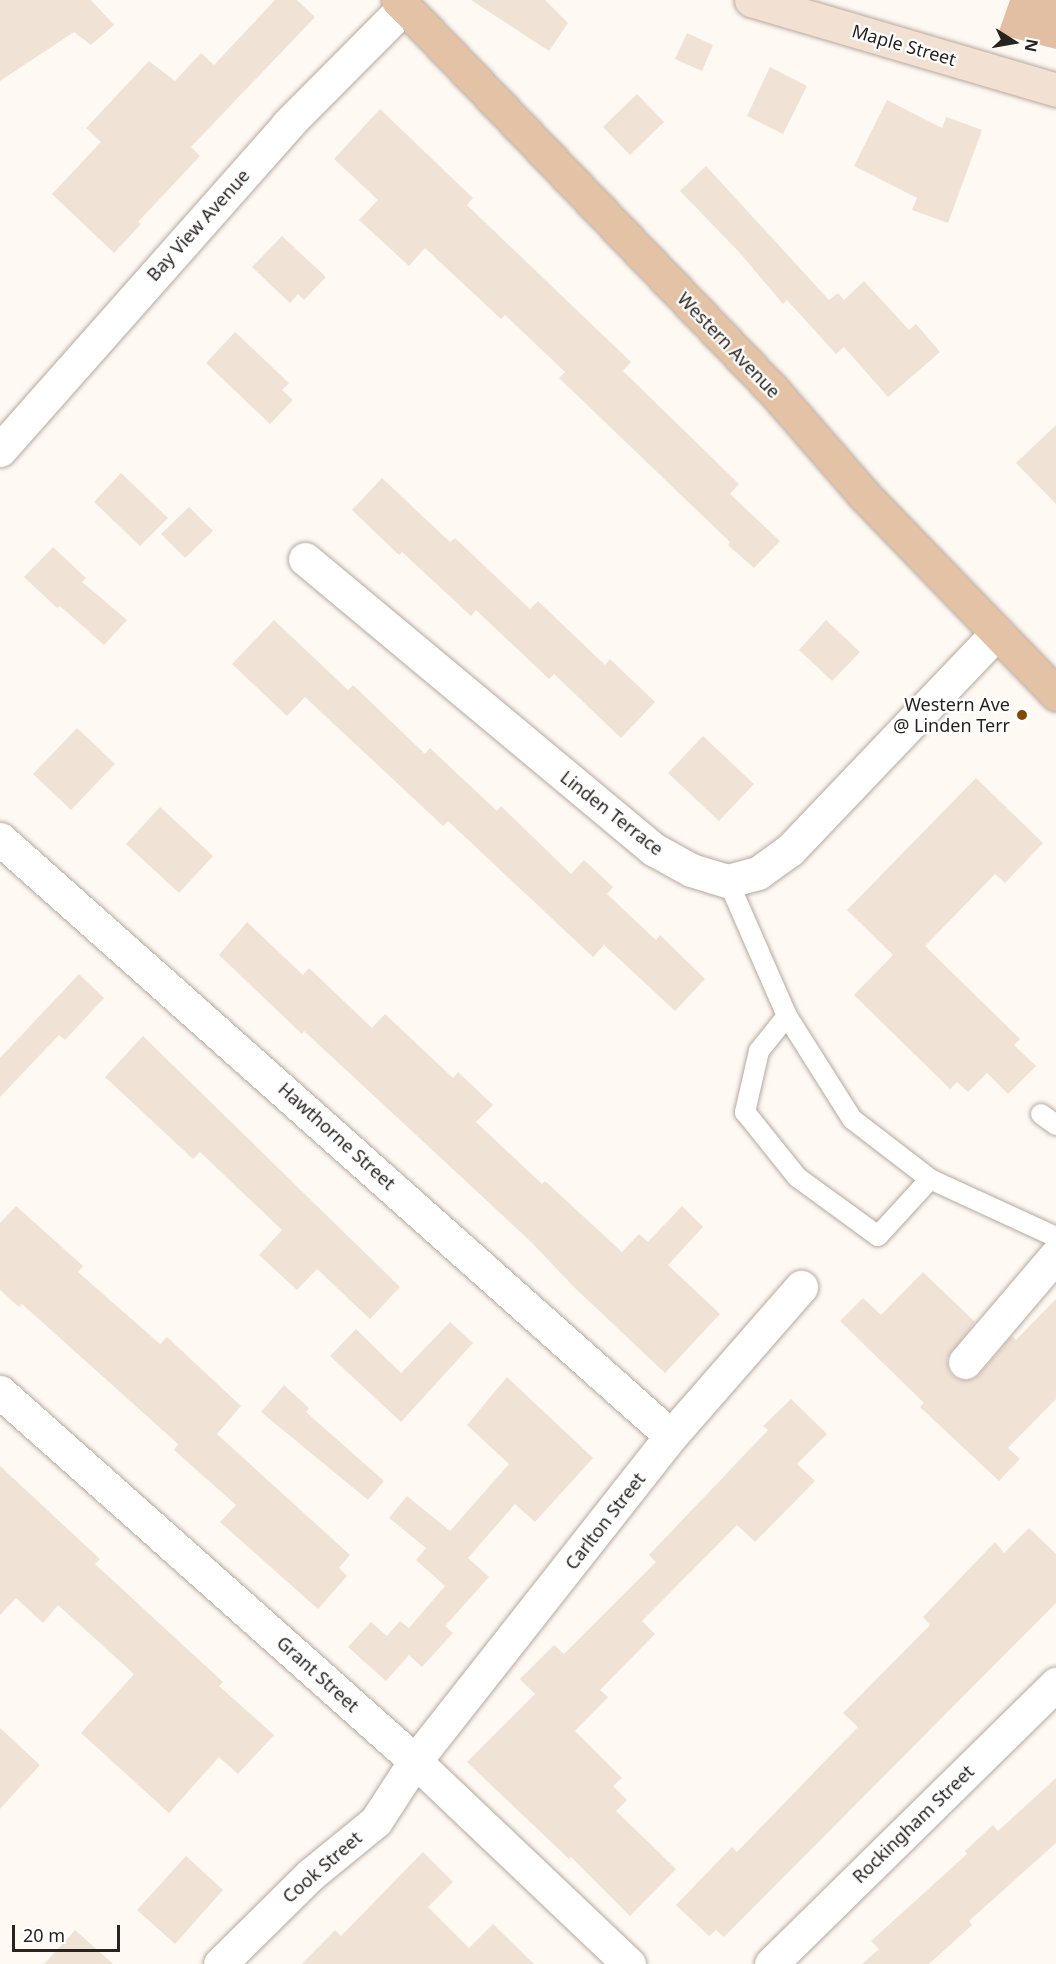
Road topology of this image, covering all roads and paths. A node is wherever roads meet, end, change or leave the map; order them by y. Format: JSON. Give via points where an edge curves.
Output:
{"nodes":[{"id":1,"x":751,"y":0,"type":"edge"},
{"id":2,"x":401,"y":3,"type":"edge"},
{"id":3,"x":1056,"y":90,"type":"edge"},
{"id":4,"x":0,"y":450,"type":"edge"},
{"id":5,"x":305,"y":559,"type":"dead end"},
{"id":6,"x":997,"y":633,"type":"junction"},
{"id":7,"x":1056,"y":694,"type":"edge"},
{"id":8,"x":0,"y":838,"type":"edge"},
{"id":9,"x":728,"y":881,"type":"junction"},
{"id":10,"x":788,"y":1016,"type":"junction"},
{"id":11,"x":930,"y":1179,"type":"junction"},
{"id":12,"x":1056,"y":1237,"type":"edge"},
{"id":13,"x":1056,"y":1255,"type":"edge"},
{"id":14,"x":801,"y":1287,"type":"dead end"},
{"id":15,"x":965,"y":1362,"type":"dead end"},
{"id":16,"x":0,"y":1392,"type":"edge"},
{"id":17,"x":671,"y":1436,"type":"junction"},
{"id":18,"x":1056,"y":1684,"type":"edge"},
{"id":19,"x":415,"y":1761,"type":"junction"},
{"id":20,"x":220,"y":1964,"type":"edge"},
{"id":21,"x":629,"y":1964,"type":"edge"},
{"id":22,"x":771,"y":1964,"type":"edge"}],
"edges":[{"from":1,"to":3,"type":"street","name":"Maple Street"},
{"from":2,"to":4,"type":"street","name":"Bay View Avenue","via":[[288,124]]},
{"from":2,"to":6,"type":"main road","name":"Western Avenue","via":[[772,389],[864,495]]},
{"from":5,"to":9,"type":"street","name":"Linden Terrace","via":[[653,849],[691,870]]},
{"from":6,"to":7,"type":"main road","name":"Western Avenue"},
{"from":6,"to":9,"type":"street","via":[[790,850],[758,873]]},
{"from":8,"to":17,"type":"street","name":"Hawthorne Street"},
{"from":9,"to":10,"type":"lane"},
{"from":10,"to":11,"type":"lane","via":[[852,1119]]},
{"from":10,"to":11,"type":"lane","via":[[759,1051],[746,1112],[797,1177],[878,1236]]},
{"from":11,"to":12,"type":"lane"},
{"from":13,"to":15,"type":"street"},
{"from":14,"to":17,"type":"street","name":"Carlton Street"},
{"from":16,"to":19,"type":"street","name":"Grant Street"},
{"from":17,"to":19,"type":"street","name":"Carlton Street"},
{"from":18,"to":22,"type":"street","name":"Rockingham Street"},
{"from":19,"to":20,"type":"street","name":"Cook Street","via":[[376,1821],[310,1875]]},
{"from":19,"to":21,"type":"street","name":"Grant Street"}]}
